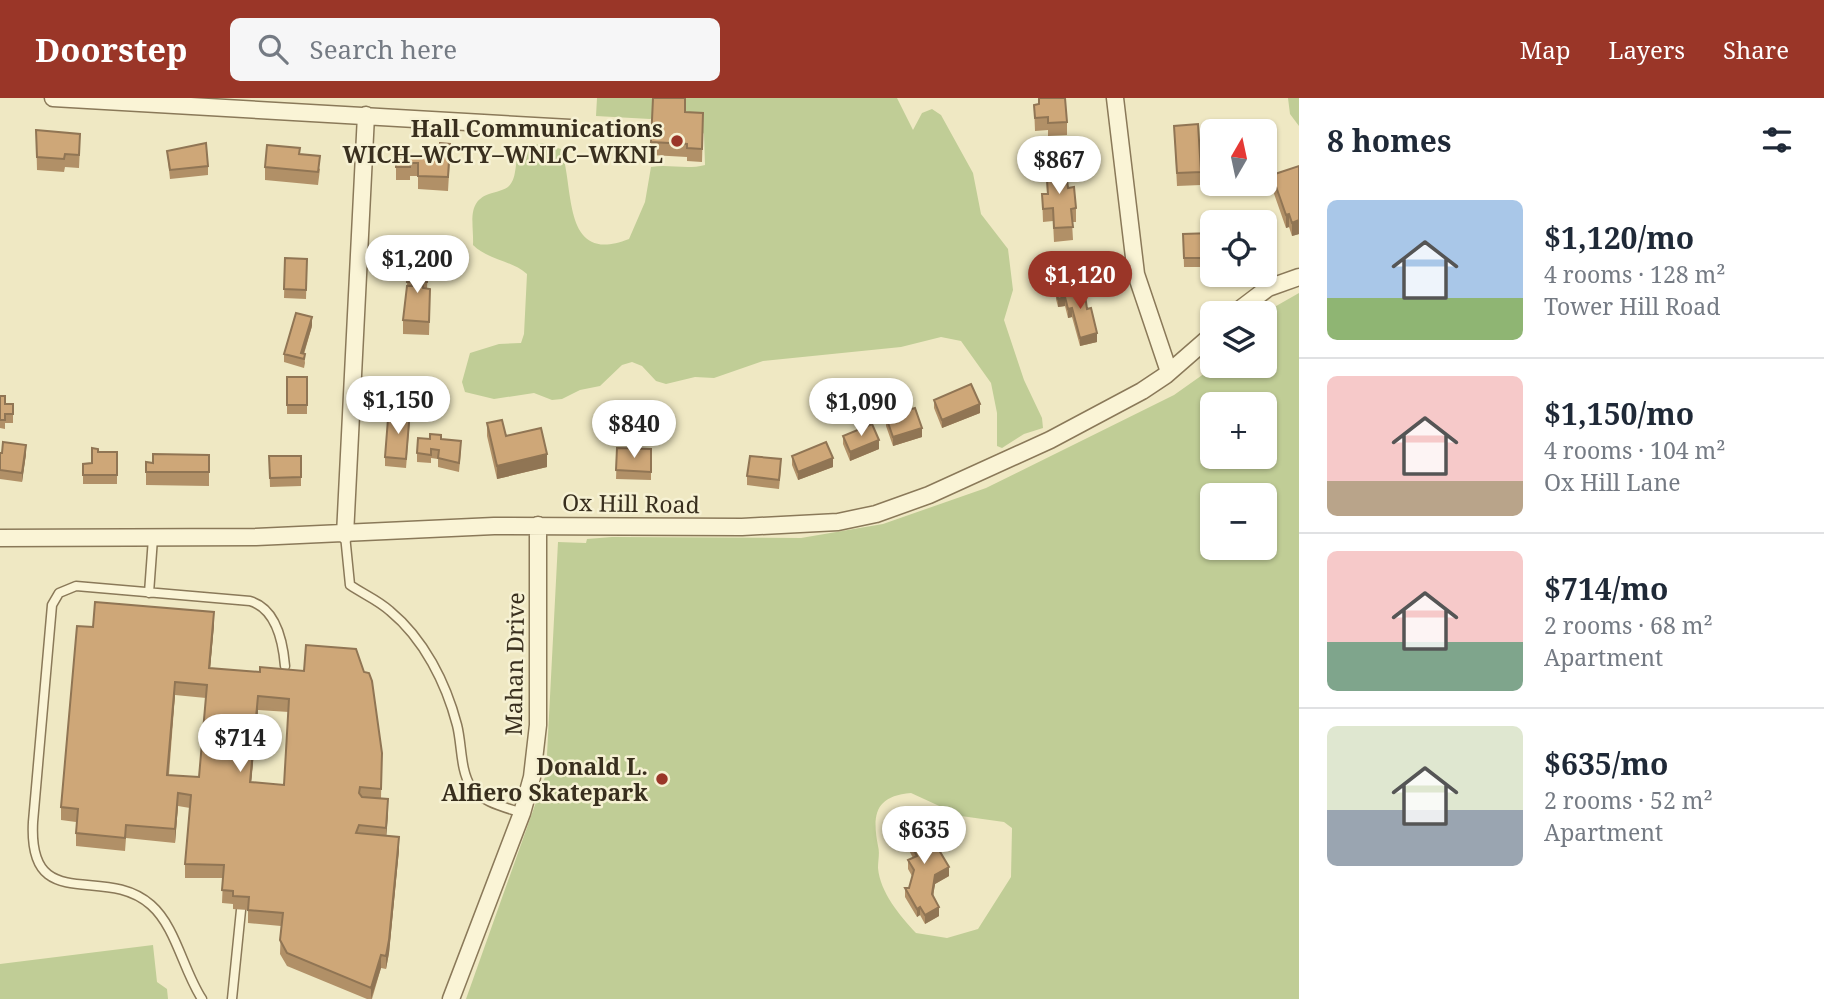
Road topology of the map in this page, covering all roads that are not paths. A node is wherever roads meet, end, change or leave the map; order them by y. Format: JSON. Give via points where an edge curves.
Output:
{"nodes":[{"id":1,"x":52,"y":98,"type":"edge"},
{"id":2,"x":1115,"y":98,"type":"edge"},
{"id":3,"x":366,"y":115,"type":"junction"},
{"id":4,"x":570,"y":128,"type":"dead end"},
{"id":5,"x":1299,"y":277,"type":"edge"},
{"id":6,"x":1251,"y":301,"type":"edge"},
{"id":7,"x":1200,"y":345,"type":"edge"},
{"id":8,"x":1169,"y":372,"type":"junction"},
{"id":9,"x":538,"y":525,"type":"junction"},
{"id":10,"x":345,"y":535,"type":"junction"},
{"id":11,"x":0,"y":538,"type":"edge"},
{"id":12,"x":153,"y":538,"type":"junction"},
{"id":13,"x":149,"y":593,"type":"junction"},
{"id":14,"x":285,"y":666,"type":"edge"},
{"id":15,"x":522,"y":813,"type":"junction"},
{"id":16,"x":241,"y":910,"type":"edge"},
{"id":17,"x":202,"y":999,"type":"edge"},
{"id":18,"x":232,"y":999,"type":"edge"},
{"id":19,"x":451,"y":999,"type":"edge"}],
"edges":[{"from":1,"to":3,"type":"street"},
{"from":2,"to":8,"type":"street","via":[[1136,274]]},
{"from":3,"to":4,"type":"street"},
{"from":3,"to":10,"type":"street"},
{"from":5,"to":6,"type":"street","via":[[1268,288]]},
{"from":7,"to":8,"type":"street","name":"Ox Hill Road"},
{"from":8,"to":9,"type":"street","name":"Ox Hill Road","via":[[1042,444],[939,491],[868,516],[792,526]]},
{"from":9,"to":10,"type":"street","name":"Ox Hill Road"},
{"from":9,"to":15,"type":"street","name":"Mahan Drive","via":[[538,725],[533,777]]},
{"from":10,"to":12,"type":"street","name":"Ox Hill Road"},
{"from":10,"to":15,"type":"lane","via":[[350,585],[394,614],[436,671],[453,710],[471,786],[488,801]]},
{"from":11,"to":12,"type":"street","name":"Ox Hill Road"},
{"from":12,"to":13,"type":"lane"},
{"from":13,"to":14,"type":"lane","via":[[260,605],[277,629]]},
{"from":13,"to":17,"type":"lane","via":[[72,587],[59,593],[51,605],[33,850],[40,867],[54,880],[125,890],[152,905],[168,925]]},
{"from":15,"to":19,"type":"street","name":"Mahan Drive"},
{"from":16,"to":18,"type":"lane"}]}
